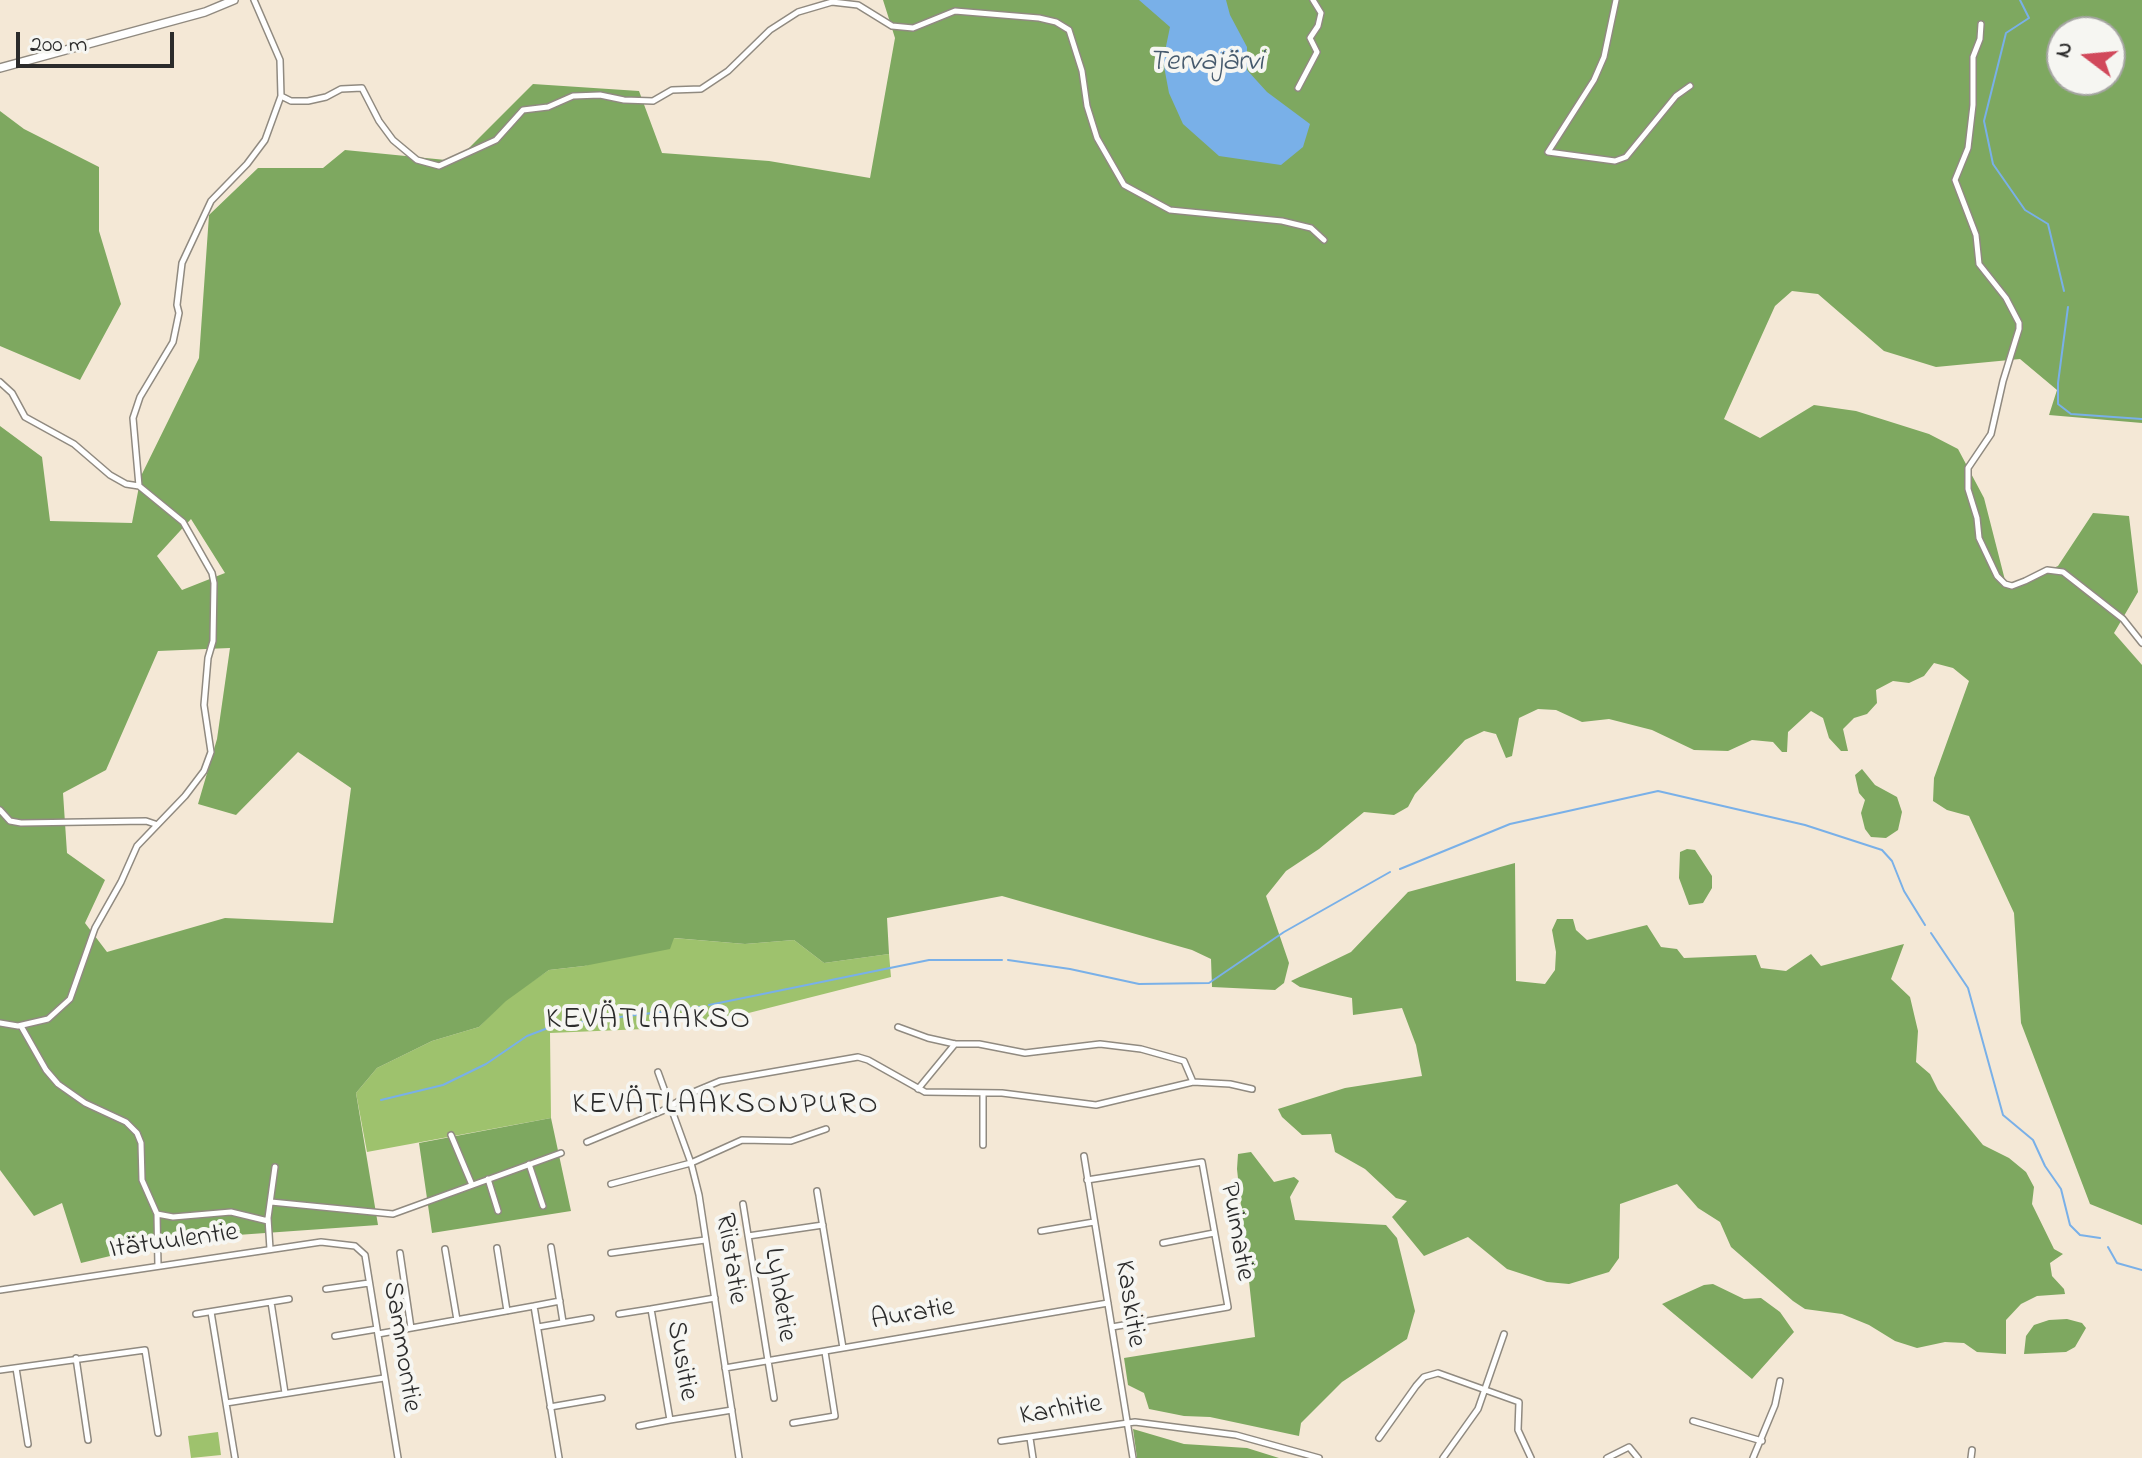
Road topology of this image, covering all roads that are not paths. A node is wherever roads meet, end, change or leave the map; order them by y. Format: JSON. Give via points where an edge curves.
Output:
{"nodes":[{"id":1,"x":234,"y":0,"type":"edge"},
{"id":2,"x":254,"y":0,"type":"edge"},
{"id":3,"x":1313,"y":0,"type":"edge"},
{"id":4,"x":1616,"y":0,"type":"edge"},
{"id":5,"x":1981,"y":24,"type":"dead end"},
{"id":6,"x":0,"y":68,"type":"edge"},
{"id":7,"x":1690,"y":86,"type":"dead end"},
{"id":8,"x":1298,"y":88,"type":"dead end"},
{"id":9,"x":281,"y":96,"type":"junction"},
{"id":10,"x":1324,"y":240,"type":"dead end"},
{"id":11,"x":0,"y":382,"type":"edge"},
{"id":12,"x":139,"y":486,"type":"junction"},
{"id":13,"x":2142,"y":643,"type":"edge"},
{"id":14,"x":0,"y":810,"type":"edge"},
{"id":15,"x":155,"y":824,"type":"junction"},
{"id":16,"x":0,"y":1023,"type":"edge"},
{"id":17,"x":21,"y":1026,"type":"junction"},
{"id":18,"x":898,"y":1027,"type":"dead end"},
{"id":19,"x":955,"y":1044,"type":"junction"},
{"id":20,"x":658,"y":1072,"type":"dead end"},
{"id":21,"x":1193,"y":1082,"type":"junction"},
{"id":22,"x":918,"y":1089,"type":"junction"},
{"id":23,"x":1252,"y":1089,"type":"dead end"},
{"id":24,"x":983,"y":1093,"type":"junction"},
{"id":25,"x":669,"y":1105,"type":"junction"},
{"id":26,"x":826,"y":1129,"type":"dead end"},
{"id":27,"x":451,"y":1135,"type":"dead end"},
{"id":28,"x":587,"y":1142,"type":"dead end"},
{"id":29,"x":983,"y":1145,"type":"dead end"},
{"id":30,"x":561,"y":1153,"type":"dead end"},
{"id":31,"x":1084,"y":1156,"type":"dead end"},
{"id":32,"x":691,"y":1163,"type":"junction"},
{"id":33,"x":529,"y":1164,"type":"junction"},
{"id":34,"x":275,"y":1167,"type":"dead end"},
{"id":35,"x":488,"y":1179,"type":"junction"},
{"id":36,"x":1087,"y":1180,"type":"junction"},
{"id":37,"x":611,"y":1184,"type":"dead end"},
{"id":38,"x":472,"y":1185,"type":"junction"},
{"id":39,"x":817,"y":1191,"type":"dead end"},
{"id":40,"x":271,"y":1202,"type":"junction"},
{"id":41,"x":743,"y":1204,"type":"dead end"},
{"id":42,"x":543,"y":1206,"type":"dead end"},
{"id":43,"x":498,"y":1211,"type":"dead end"},
{"id":44,"x":157,"y":1214,"type":"junction"},
{"id":45,"x":268,"y":1221,"type":"junction"},
{"id":46,"x":1094,"y":1222,"type":"junction"},
{"id":47,"x":823,"y":1225,"type":"junction"},
{"id":48,"x":1041,"y":1231,"type":"dead end"},
{"id":49,"x":1214,"y":1233,"type":"junction"},
{"id":50,"x":748,"y":1236,"type":"junction"},
{"id":51,"x":705,"y":1240,"type":"junction"},
{"id":52,"x":1163,"y":1243,"type":"dead end"},
{"id":53,"x":355,"y":1246,"type":"joint"},
{"id":54,"x":551,"y":1247,"type":"dead end"},
{"id":55,"x":497,"y":1248,"type":"dead end"},
{"id":56,"x":445,"y":1249,"type":"dead end"},
{"id":57,"x":270,"y":1250,"type":"junction"},
{"id":58,"x":400,"y":1253,"type":"dead end"},
{"id":59,"x":611,"y":1253,"type":"dead end"},
{"id":60,"x":158,"y":1266,"type":"junction"},
{"id":61,"x":369,"y":1283,"type":"junction"},
{"id":62,"x":326,"y":1289,"type":"dead end"},
{"id":63,"x":0,"y":1290,"type":"edge"},
{"id":64,"x":715,"y":1298,"type":"junction"},
{"id":65,"x":289,"y":1299,"type":"dead end"},
{"id":66,"x":560,"y":1301,"type":"junction"},
{"id":67,"x":271,"y":1302,"type":"junction"},
{"id":68,"x":1108,"y":1303,"type":"junction"},
{"id":69,"x":534,"y":1306,"type":"junction"},
{"id":70,"x":651,"y":1309,"type":"junction"},
{"id":71,"x":507,"y":1311,"type":"junction"},
{"id":72,"x":211,"y":1312,"type":"junction"},
{"id":73,"x":196,"y":1314,"type":"dead end"},
{"id":74,"x":619,"y":1314,"type":"dead end"},
{"id":75,"x":591,"y":1318,"type":"dead end"},
{"id":76,"x":457,"y":1320,"type":"junction"},
{"id":77,"x":563,"y":1322,"type":"junction"},
{"id":78,"x":538,"y":1327,"type":"junction"},
{"id":79,"x":1112,"y":1327,"type":"junction"},
{"id":80,"x":411,"y":1328,"type":"junction"},
{"id":81,"x":377,"y":1332,"type":"junction"},
{"id":82,"x":1504,"y":1334,"type":"dead end"},
{"id":83,"x":335,"y":1336,"type":"dead end"},
{"id":84,"x":843,"y":1348,"type":"junction"},
{"id":85,"x":825,"y":1352,"type":"junction"},
{"id":86,"x":76,"y":1358,"type":"junction"},
{"id":87,"x":768,"y":1361,"type":"junction"},
{"id":88,"x":16,"y":1368,"type":"junction"},
{"id":89,"x":725,"y":1368,"type":"junction"},
{"id":90,"x":0,"y":1370,"type":"edge"},
{"id":91,"x":384,"y":1378,"type":"junction"},
{"id":92,"x":1780,"y":1381,"type":"dead end"},
{"id":93,"x":1486,"y":1390,"type":"junction"},
{"id":94,"x":285,"y":1393,"type":"junction"},
{"id":95,"x":602,"y":1398,"type":"dead end"},
{"id":96,"x":774,"y":1398,"type":"dead end"},
{"id":97,"x":226,"y":1403,"type":"junction"},
{"id":98,"x":550,"y":1407,"type":"junction"},
{"id":99,"x":732,"y":1410,"type":"junction"},
{"id":100,"x":670,"y":1420,"type":"junction"},
{"id":101,"x":1693,"y":1421,"type":"dead end"},
{"id":102,"x":1127,"y":1422,"type":"junction"},
{"id":103,"x":793,"y":1423,"type":"dead end"},
{"id":104,"x":639,"y":1426,"type":"dead end"},
{"id":105,"x":158,"y":1433,"type":"dead end"},
{"id":106,"x":1030,"y":1438,"type":"junction"},
{"id":107,"x":1379,"y":1438,"type":"dead end"},
{"id":108,"x":88,"y":1440,"type":"dead end"},
{"id":109,"x":1001,"y":1441,"type":"dead end"},
{"id":110,"x":1762,"y":1441,"type":"junction"},
{"id":111,"x":28,"y":1444,"type":"dead end"},
{"id":112,"x":1972,"y":1450,"type":"dead end"},
{"id":113,"x":235,"y":1458,"type":"edge"},
{"id":114,"x":398,"y":1458,"type":"edge"},
{"id":115,"x":559,"y":1458,"type":"edge"},
{"id":116,"x":739,"y":1458,"type":"edge"},
{"id":117,"x":1033,"y":1458,"type":"edge"},
{"id":118,"x":1133,"y":1458,"type":"edge"},
{"id":119,"x":1319,"y":1458,"type":"edge"},
{"id":120,"x":1443,"y":1458,"type":"edge"},
{"id":121,"x":1531,"y":1458,"type":"edge"},
{"id":122,"x":1607,"y":1458,"type":"edge"},
{"id":123,"x":1638,"y":1458,"type":"edge"},
{"id":124,"x":1753,"y":1458,"type":"edge"},
{"id":125,"x":1971,"y":1458,"type":"edge"}],
"edges":[{"from":1,"to":6,"type":"street"},
{"from":2,"to":9,"type":"street","via":[[280,60]]},
{"from":3,"to":8,"type":"street","via":[[1321,13],[1310,38],[1317,52]]},
{"from":4,"to":7,"type":"street","via":[[1594,80],[1548,152],[1615,161],[1626,157]]},
{"from":5,"to":13,"type":"street","via":[[1973,57],[1968,148],[1955,180],[1976,235],[1979,264],[2006,298],[2019,329],[1991,434],[1969,464],[1968,489],[1979,538],[2005,584],[2058,570],[2123,619]]},
{"from":9,"to":10,"type":"street","via":[[308,101],[362,88],[393,140],[417,160],[439,166],[496,140],[523,110],[573,96],[653,101],[672,90],[701,89],[770,30],[798,12],[832,2],[858,5],[892,26],[913,28],[955,11],[1039,18],[1069,30],[1097,138],[1124,185],[1170,210],[1282,221],[1311,228]]},
{"from":9,"to":12,"type":"street","via":[[265,140],[211,201],[182,263],[173,342],[133,418]]},
{"from":11,"to":12,"type":"street","via":[[25,417],[74,444],[110,475]]},
{"from":12,"to":15,"type":"street","via":[[183,522],[214,583],[204,705],[211,752],[185,796]]},
{"from":14,"to":15,"type":"street","via":[[10,821],[21,823]]},
{"from":15,"to":17,"type":"street","via":[[137,846],[95,928],[70,999],[48,1019]]},
{"from":16,"to":17,"type":"street"},
{"from":17,"to":44,"type":"street","via":[[58,1084],[137,1133],[142,1180]]},
{"from":18,"to":19,"type":"street"},
{"from":19,"to":21,"type":"street","via":[[1035,1054],[1100,1044],[1141,1049],[1184,1061]]},
{"from":19,"to":22,"type":"street"},
{"from":20,"to":25,"type":"street","name":"Riistatie"},
{"from":21,"to":23,"type":"street"},
{"from":21,"to":24,"type":"street","via":[[1096,1105]]},
{"from":22,"to":24,"type":"street"},
{"from":22,"to":25,"type":"street","via":[[858,1057],[720,1081]]},
{"from":24,"to":29,"type":"street"},
{"from":25,"to":28,"type":"street"},
{"from":25,"to":32,"type":"street","name":"Riistatie"},
{"from":26,"to":32,"type":"street","via":[[791,1141],[742,1140]]},
{"from":27,"to":38,"type":"street"},
{"from":30,"to":33,"type":"street"},
{"from":31,"to":36,"type":"street","name":"Kaskitie"},
{"from":32,"to":37,"type":"street"},
{"from":32,"to":51,"type":"street","name":"Riistatie"},
{"from":33,"to":35,"type":"street"},
{"from":33,"to":42,"type":"street"},
{"from":34,"to":40,"type":"street"},
{"from":35,"to":38,"type":"street"},
{"from":35,"to":43,"type":"street"},
{"from":36,"to":46,"type":"street","name":"Kaskitie"},
{"from":36,"to":49,"type":"street","name":"Puimatie","via":[[1202,1162]]},
{"from":38,"to":40,"type":"street","via":[[393,1214]]},
{"from":39,"to":47,"type":"street","name":"Lyhdetie"},
{"from":40,"to":45,"type":"street"},
{"from":41,"to":50,"type":"street","name":"Lyhdetie"},
{"from":44,"to":45,"type":"street","via":[[216,1211]]},
{"from":44,"to":60,"type":"street"},
{"from":45,"to":57,"type":"street"},
{"from":46,"to":48,"type":"street"},
{"from":46,"to":68,"type":"street","name":"Kaskitie"},
{"from":47,"to":50,"type":"street","name":"Lyhdetie"},
{"from":47,"to":84,"type":"street","name":"Lyhdetie"},
{"from":49,"to":52,"type":"street"},
{"from":49,"to":79,"type":"street","name":"Puimatie","via":[[1228,1307]]},
{"from":50,"to":87,"type":"street","name":"Lyhdetie"},
{"from":51,"to":59,"type":"street"},
{"from":51,"to":64,"type":"street","name":"Riistatie"},
{"from":53,"to":57,"type":"street","name":"Itätuulentie","via":[[321,1242]]},
{"from":53,"to":61,"type":"street","name":"Sammontie","via":[[365,1255]]},
{"from":54,"to":66,"type":"street"},
{"from":55,"to":71,"type":"street"},
{"from":56,"to":76,"type":"street"},
{"from":57,"to":60,"type":"street","name":"Itätuulentie"},
{"from":58,"to":80,"type":"street"},
{"from":60,"to":63,"type":"street","name":"Itätuulentie"},
{"from":61,"to":62,"type":"street"},
{"from":61,"to":81,"type":"street","name":"Sammontie"},
{"from":64,"to":70,"type":"street","name":"Susitie"},
{"from":64,"to":89,"type":"street","name":"Riistatie"},
{"from":65,"to":67,"type":"street"},
{"from":66,"to":69,"type":"street"},
{"from":66,"to":77,"type":"street"},
{"from":67,"to":72,"type":"street"},
{"from":67,"to":94,"type":"street"},
{"from":68,"to":79,"type":"street","name":"Kaskitie"},
{"from":68,"to":84,"type":"street","name":"Auratie"},
{"from":69,"to":71,"type":"street"},
{"from":69,"to":78,"type":"street"},
{"from":70,"to":74,"type":"street","name":"Susitie"},
{"from":70,"to":100,"type":"street","name":"Susitie"},
{"from":71,"to":76,"type":"street"},
{"from":72,"to":73,"type":"street"},
{"from":72,"to":97,"type":"street"},
{"from":75,"to":77,"type":"street"},
{"from":76,"to":80,"type":"street"},
{"from":77,"to":78,"type":"street"},
{"from":78,"to":98,"type":"street"},
{"from":79,"to":102,"type":"street","name":"Kaskitie"},
{"from":80,"to":81,"type":"street"},
{"from":81,"to":83,"type":"street"},
{"from":81,"to":91,"type":"street","name":"Sammontie"},
{"from":82,"to":93,"type":"street"},
{"from":84,"to":85,"type":"street","name":"Auratie"},
{"from":85,"to":87,"type":"street","name":"Auratie"},
{"from":85,"to":103,"type":"street","via":[[835,1416]]},
{"from":86,"to":88,"type":"street"},
{"from":86,"to":105,"type":"street","via":[[145,1350]]},
{"from":86,"to":108,"type":"street"},
{"from":87,"to":89,"type":"street","name":"Auratie"},
{"from":87,"to":96,"type":"street","name":"Lyhdetie"},
{"from":88,"to":90,"type":"street"},
{"from":88,"to":111,"type":"street"},
{"from":89,"to":99,"type":"street","name":"Riistatie"},
{"from":91,"to":94,"type":"street"},
{"from":91,"to":114,"type":"street","name":"Sammontie"},
{"from":92,"to":110,"type":"street"},
{"from":93,"to":107,"type":"street","via":[[1438,1373],[1424,1377]]},
{"from":93,"to":120,"type":"street","via":[[1470,1424]]},
{"from":93,"to":121,"type":"street","via":[[1519,1402],[1518,1430]]},
{"from":94,"to":97,"type":"street"},
{"from":95,"to":98,"type":"street"},
{"from":97,"to":113,"type":"street"},
{"from":98,"to":115,"type":"street"},
{"from":99,"to":100,"type":"street","name":"Susitie"},
{"from":99,"to":116,"type":"street","name":"Riistatie"},
{"from":100,"to":104,"type":"street","name":"Susitie"},
{"from":101,"to":110,"type":"street"},
{"from":102,"to":106,"type":"street","name":"Karhitie"},
{"from":102,"to":118,"type":"street","name":"Kaskitie"},
{"from":102,"to":119,"type":"street","name":"Karhitie","via":[[1236,1435]]},
{"from":106,"to":109,"type":"street","name":"Karhitie"},
{"from":106,"to":117,"type":"street"},
{"from":110,"to":124,"type":"street"},
{"from":112,"to":125,"type":"street"},
{"from":122,"to":123,"type":"street","via":[[1629,1447]]}]}
